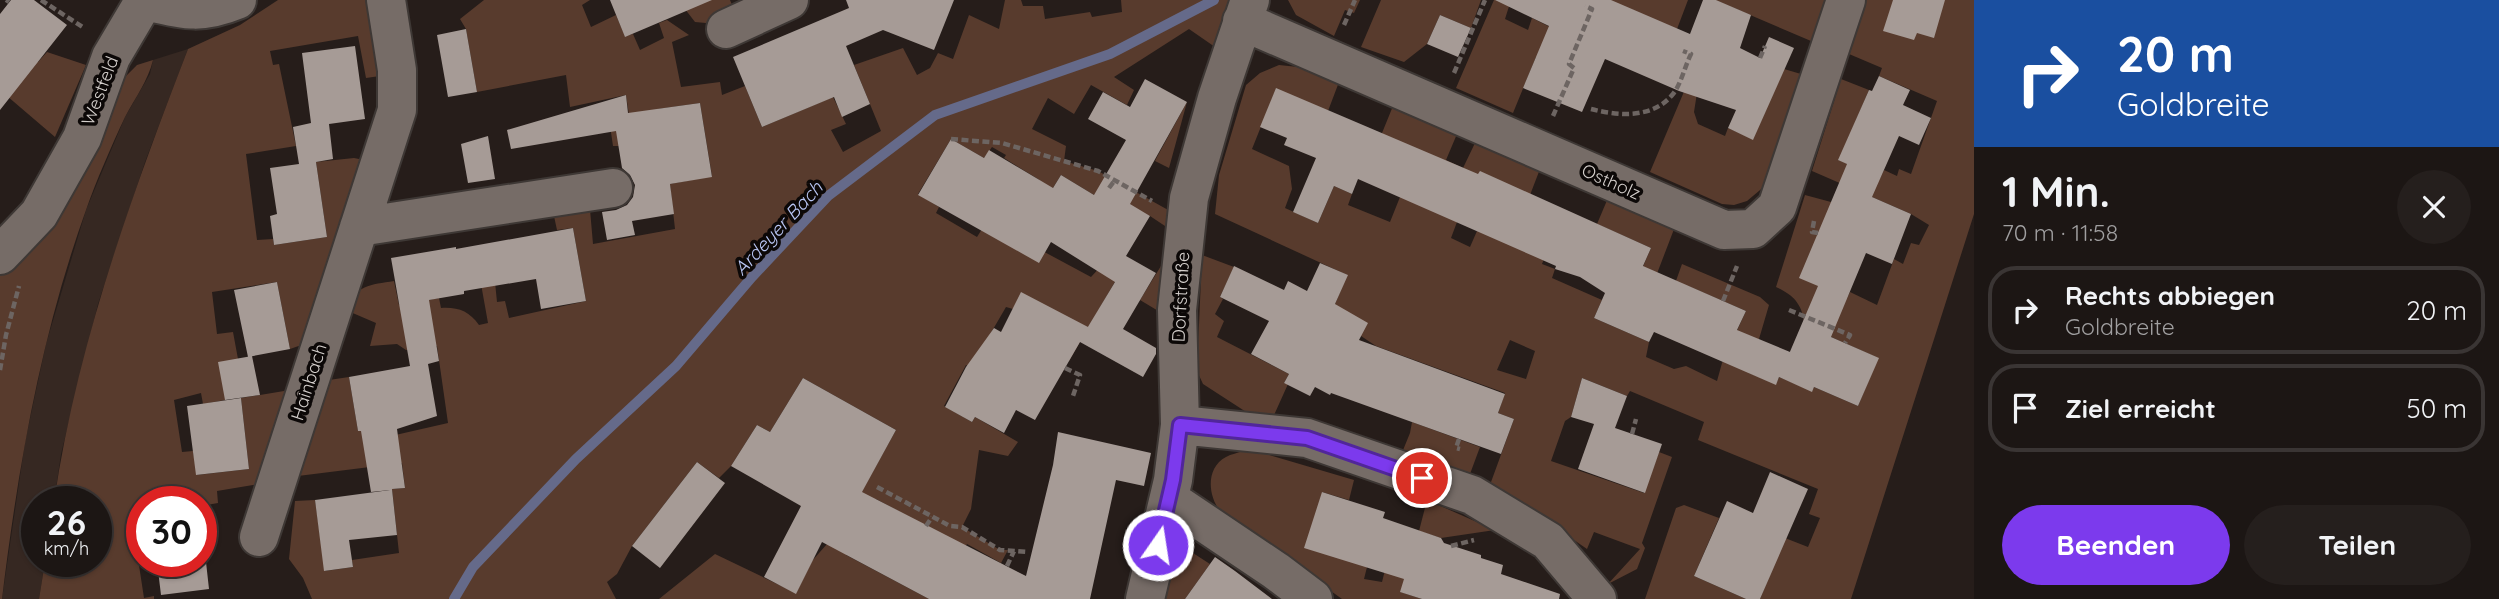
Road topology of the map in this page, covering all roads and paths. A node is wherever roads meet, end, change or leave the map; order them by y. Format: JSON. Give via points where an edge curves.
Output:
{"nodes":[{"id":1,"x":41,"y":0,"type":"edge"},
{"id":2,"x":237,"y":0,"type":"edge"},
{"id":3,"x":386,"y":0,"type":"edge"},
{"id":4,"x":789,"y":0,"type":"edge"},
{"id":5,"x":1485,"y":0,"type":"edge"},
{"id":6,"x":1846,"y":0,"type":"edge"},
{"id":7,"x":151,"y":1,"type":"edge"},
{"id":8,"x":1585,"y":6,"type":"dead end"},
{"id":9,"x":1246,"y":10,"type":"edge"},
{"id":10,"x":726,"y":29,"type":"dead end"},
{"id":11,"x":120,"y":41,"type":"junction"},
{"id":12,"x":1765,"y":46,"type":"dead end"},
{"id":13,"x":1683,"y":51,"type":"dead end"},
{"id":14,"x":1760,"y":58,"type":"dead end"},
{"id":15,"x":1440,"y":106,"type":"junction"},
{"id":16,"x":1591,"y":109,"type":"dead end"},
{"id":17,"x":951,"y":139,"type":"dead end"},
{"id":18,"x":1002,"y":143,"type":"junction"},
{"id":19,"x":996,"y":149,"type":"dead end"},
{"id":20,"x":1539,"y":149,"type":"junction"},
{"id":21,"x":1115,"y":180,"type":"junction"},
{"id":22,"x":613,"y":188,"type":"dead end"},
{"id":23,"x":1109,"y":188,"type":"dead end"},
{"id":24,"x":1187,"y":220,"type":"junction"},
{"id":25,"x":359,"y":228,"type":"junction"},
{"id":26,"x":11,"y":264,"type":"edge"},
{"id":27,"x":1789,"y":310,"type":"dead end"},
{"id":28,"x":1846,"y":343,"type":"dead end"},
{"id":29,"x":1065,"y":368,"type":"dead end"},
{"id":30,"x":0,"y":370,"type":"edge"},
{"id":31,"x":1073,"y":396,"type":"dead end"},
{"id":32,"x":1636,"y":419,"type":"dead end"},
{"id":33,"x":1180,"y":425,"type":"junction"},
{"id":34,"x":1632,"y":434,"type":"dead end"},
{"id":35,"x":877,"y":487,"type":"dead end"},
{"id":36,"x":1168,"y":499,"type":"junction"},
{"id":37,"x":932,"y":517,"type":"junction"},
{"id":38,"x":926,"y":526,"type":"dead end"},
{"id":39,"x":259,"y":537,"type":"dead end"},
{"id":40,"x":1014,"y":551,"type":"junction"},
{"id":41,"x":1027,"y":552,"type":"dead end"},
{"id":42,"x":1007,"y":566,"type":"dead end"},
{"id":43,"x":1145,"y":599,"type":"edge"},
{"id":44,"x":1313,"y":599,"type":"edge"},
{"id":45,"x":1597,"y":599,"type":"edge"}],
"edges":[{"from":1,"to":11,"type":"path","via":[[76,25]]},
{"from":2,"to":7,"type":"street","name":"Westfeld","via":[[188,11]]},
{"from":3,"to":25,"type":"street","name":"Hainbach","via":[[397,70],[397,110]]},
{"from":4,"to":10,"type":"street"},
{"from":5,"to":15,"type":"path"},
{"from":6,"to":20,"type":"street","name":"Ostholz","via":[[1777,207],[1753,229],[1724,230]]},
{"from":7,"to":11,"type":"street","name":"Westfeld","via":[[139,8]]},
{"from":8,"to":20,"type":"path","via":[[1592,9],[1569,64],[1574,68]]},
{"from":9,"to":15,"type":"street","name":"Ostholz"},
{"from":9,"to":24,"type":"street","name":"Dorfstraße","via":[[1210,123]]},
{"from":11,"to":26,"type":"street","name":"Westfeld","via":[[82,138]]},
{"from":12,"to":14,"type":"path"},
{"from":13,"to":16,"type":"path","via":[[1691,54],[1673,94],[1653,109],[1632,115]]},
{"from":15,"to":20,"type":"street","name":"Ostholz"},
{"from":17,"to":18,"type":"path"},
{"from":18,"to":19,"type":"path"},
{"from":18,"to":21,"type":"path"},
{"from":21,"to":23,"type":"path"},
{"from":21,"to":24,"type":"path"},
{"from":22,"to":25,"type":"street"},
{"from":24,"to":33,"type":"street","name":"Dorfstraße","via":[[1177,310]]},
{"from":25,"to":39,"type":"street","name":"Hainbach"},
{"from":26,"to":30,"type":"path"},
{"from":27,"to":28,"type":"path","via":[[1850,335]]},
{"from":29,"to":31,"type":"path","via":[[1080,376]]},
{"from":32,"to":34,"type":"path"},
{"from":33,"to":36,"type":"street","name":"Dorfstraße"},
{"from":33,"to":45,"type":"street","via":[[1307,438],[1472,495],[1548,541]]},
{"from":35,"to":37,"type":"path"},
{"from":36,"to":43,"type":"street","name":"Dorfstraße"},
{"from":36,"to":44,"type":"street"},
{"from":37,"to":38,"type":"path"},
{"from":37,"to":40,"type":"path","via":[[962,527],[1000,550]]},
{"from":40,"to":41,"type":"path"},
{"from":40,"to":42,"type":"path"}]}
